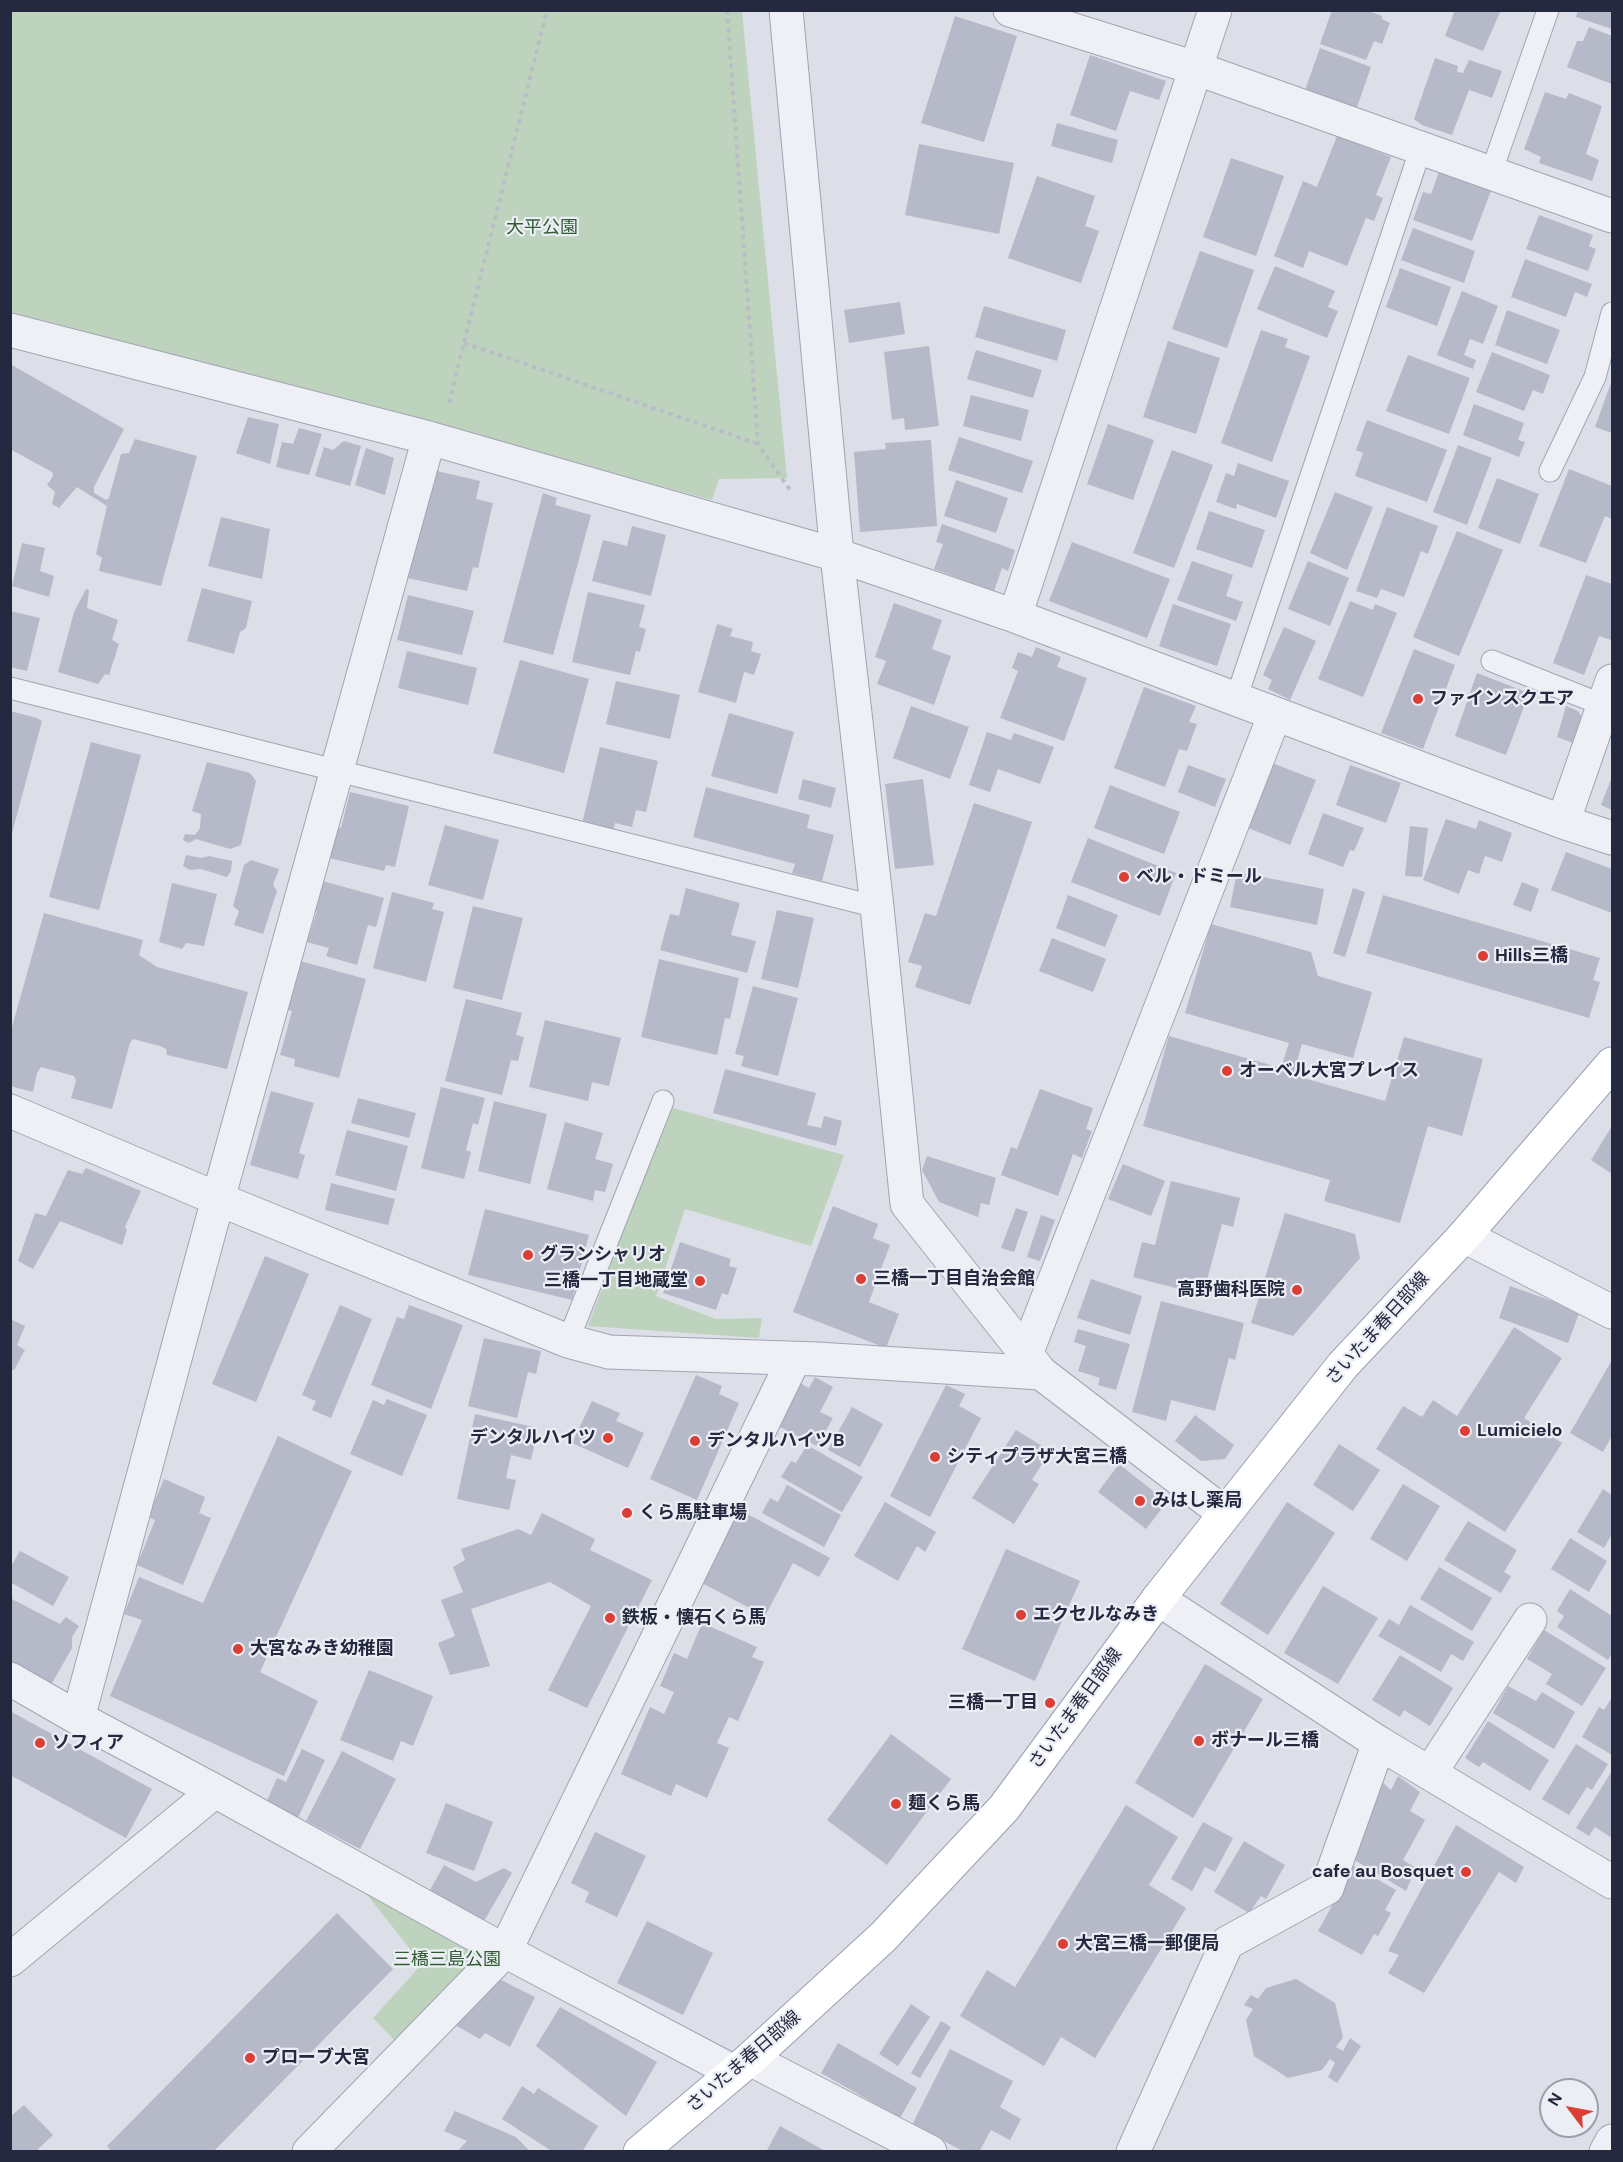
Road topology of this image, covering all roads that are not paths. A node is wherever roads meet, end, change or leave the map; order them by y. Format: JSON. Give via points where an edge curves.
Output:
{"nodes":[{"id":1,"x":786,"y":10,"type":"edge"},
{"id":2,"x":1010,"y":10,"type":"edge"},
{"id":3,"x":1215,"y":10,"type":"edge"},
{"id":4,"x":1548,"y":10,"type":"edge"},
{"id":5,"x":1195,"y":68,"type":"junction"},
{"id":6,"x":1421,"y":148,"type":"junction"},
{"id":7,"x":1491,"y":173,"type":"junction"},
{"id":8,"x":1612,"y":216,"type":"edge"},
{"id":9,"x":1612,"y":313,"type":"edge"},
{"id":10,"x":10,"y":330,"type":"edge"},
{"id":11,"x":434,"y":440,"type":"junction"},
{"id":12,"x":1550,"y":471,"type":"dead end"},
{"id":13,"x":837,"y":555,"type":"junction"},
{"id":14,"x":1015,"y":616,"type":"junction"},
{"id":15,"x":1492,"y":661,"type":"dead end"},
{"id":16,"x":10,"y":688,"type":"edge"},
{"id":17,"x":1608,"y":693,"type":"edge"},
{"id":18,"x":1236,"y":699,"type":"junction"},
{"id":19,"x":1275,"y":714,"type":"junction"},
{"id":20,"x":337,"y":770,"type":"junction"},
{"id":21,"x":1563,"y":822,"type":"junction"},
{"id":22,"x":1612,"y":838,"type":"edge"},
{"id":23,"x":877,"y":906,"type":"junction"},
{"id":24,"x":1612,"y":1064,"type":"edge"},
{"id":25,"x":663,"y":1101,"type":"dead end"},
{"id":26,"x":10,"y":1111,"type":"edge"},
{"id":27,"x":219,"y":1199,"type":"junction"},
{"id":28,"x":1464,"y":1236,"type":"junction"},
{"id":29,"x":1612,"y":1312,"type":"edge"},
{"id":30,"x":568,"y":1341,"type":"junction"},
{"id":31,"x":794,"y":1359,"type":"junction"},
{"id":32,"x":1034,"y":1363,"type":"junction"},
{"id":33,"x":1224,"y":1513,"type":"junction"},
{"id":34,"x":1158,"y":1599,"type":"junction"},
{"id":35,"x":1530,"y":1620,"type":"dead end"},
{"id":36,"x":10,"y":1679,"type":"edge"},
{"id":37,"x":78,"y":1718,"type":"junction"},
{"id":38,"x":1379,"y":1743,"type":"junction"},
{"id":39,"x":1430,"y":1773,"type":"junction"},
{"id":40,"x":215,"y":1791,"type":"junction"},
{"id":41,"x":1611,"y":1877,"type":"edge"},
{"id":42,"x":505,"y":1951,"type":"junction"},
{"id":43,"x":10,"y":1960,"type":"edge"},
{"id":44,"x":742,"y":2065,"type":"junction"},
{"id":45,"x":1612,"y":2141,"type":"edge"},
{"id":46,"x":309,"y":2151,"type":"edge"},
{"id":47,"x":640,"y":2151,"type":"edge"},
{"id":48,"x":930,"y":2151,"type":"edge"},
{"id":49,"x":1133,"y":2151,"type":"edge"},
{"id":50,"x":1606,"y":2151,"type":"edge"}],
"edges":[{"from":1,"to":13,"type":"street"},
{"from":2,"to":5,"type":"street"},
{"from":3,"to":5,"type":"street"},
{"from":4,"to":7,"type":"lane"},
{"from":5,"to":6,"type":"street"},
{"from":5,"to":14,"type":"street"},
{"from":6,"to":7,"type":"street"},
{"from":6,"to":18,"type":"lane"},
{"from":7,"to":8,"type":"street"},
{"from":9,"to":12,"type":"lane","via":[[1595,377]]},
{"from":10,"to":11,"type":"street"},
{"from":11,"to":13,"type":"street"},
{"from":11,"to":20,"type":"street"},
{"from":13,"to":14,"type":"street"},
{"from":13,"to":23,"type":"street"},
{"from":14,"to":18,"type":"street"},
{"from":15,"to":17,"type":"lane"},
{"from":16,"to":20,"type":"lane"},
{"from":17,"to":21,"type":"street"},
{"from":18,"to":19,"type":"street"},
{"from":19,"to":21,"type":"street"},
{"from":19,"to":32,"type":"street"},
{"from":20,"to":23,"type":"lane"},
{"from":20,"to":27,"type":"street"},
{"from":21,"to":22,"type":"street"},
{"from":23,"to":32,"type":"street","via":[[907,1204]]},
{"from":24,"to":28,"type":"main road","name":"さいたま春日部線"},
{"from":25,"to":30,"type":"lane"},
{"from":26,"to":27,"type":"street"},
{"from":27,"to":30,"type":"street"},
{"from":27,"to":37,"type":"street"},
{"from":28,"to":29,"type":"street"},
{"from":28,"to":33,"type":"main road","name":"さいたま春日部線","via":[[1343,1365]]},
{"from":30,"to":31,"type":"street","via":[[609,1352]]},
{"from":31,"to":32,"type":"street"},
{"from":31,"to":42,"type":"street"},
{"from":32,"to":33,"type":"street"},
{"from":33,"to":34,"type":"main road","name":"さいたま春日部線"},
{"from":34,"to":38,"type":"street"},
{"from":34,"to":44,"type":"main road","name":"さいたま春日部線","via":[[1004,1808],[883,1937]]},
{"from":35,"to":39,"type":"street"},
{"from":36,"to":37,"type":"street"},
{"from":37,"to":40,"type":"street"},
{"from":38,"to":39,"type":"street"},
{"from":38,"to":49,"type":"street","via":[[1327,1888],[1227,1943]]},
{"from":39,"to":41,"type":"street"},
{"from":40,"to":42,"type":"street"},
{"from":40,"to":43,"type":"street"},
{"from":42,"to":44,"type":"street"},
{"from":42,"to":46,"type":"street"},
{"from":44,"to":47,"type":"main road","name":"さいたま春日部線"},
{"from":44,"to":48,"type":"street"},
{"from":45,"to":50,"type":"street"}]}
